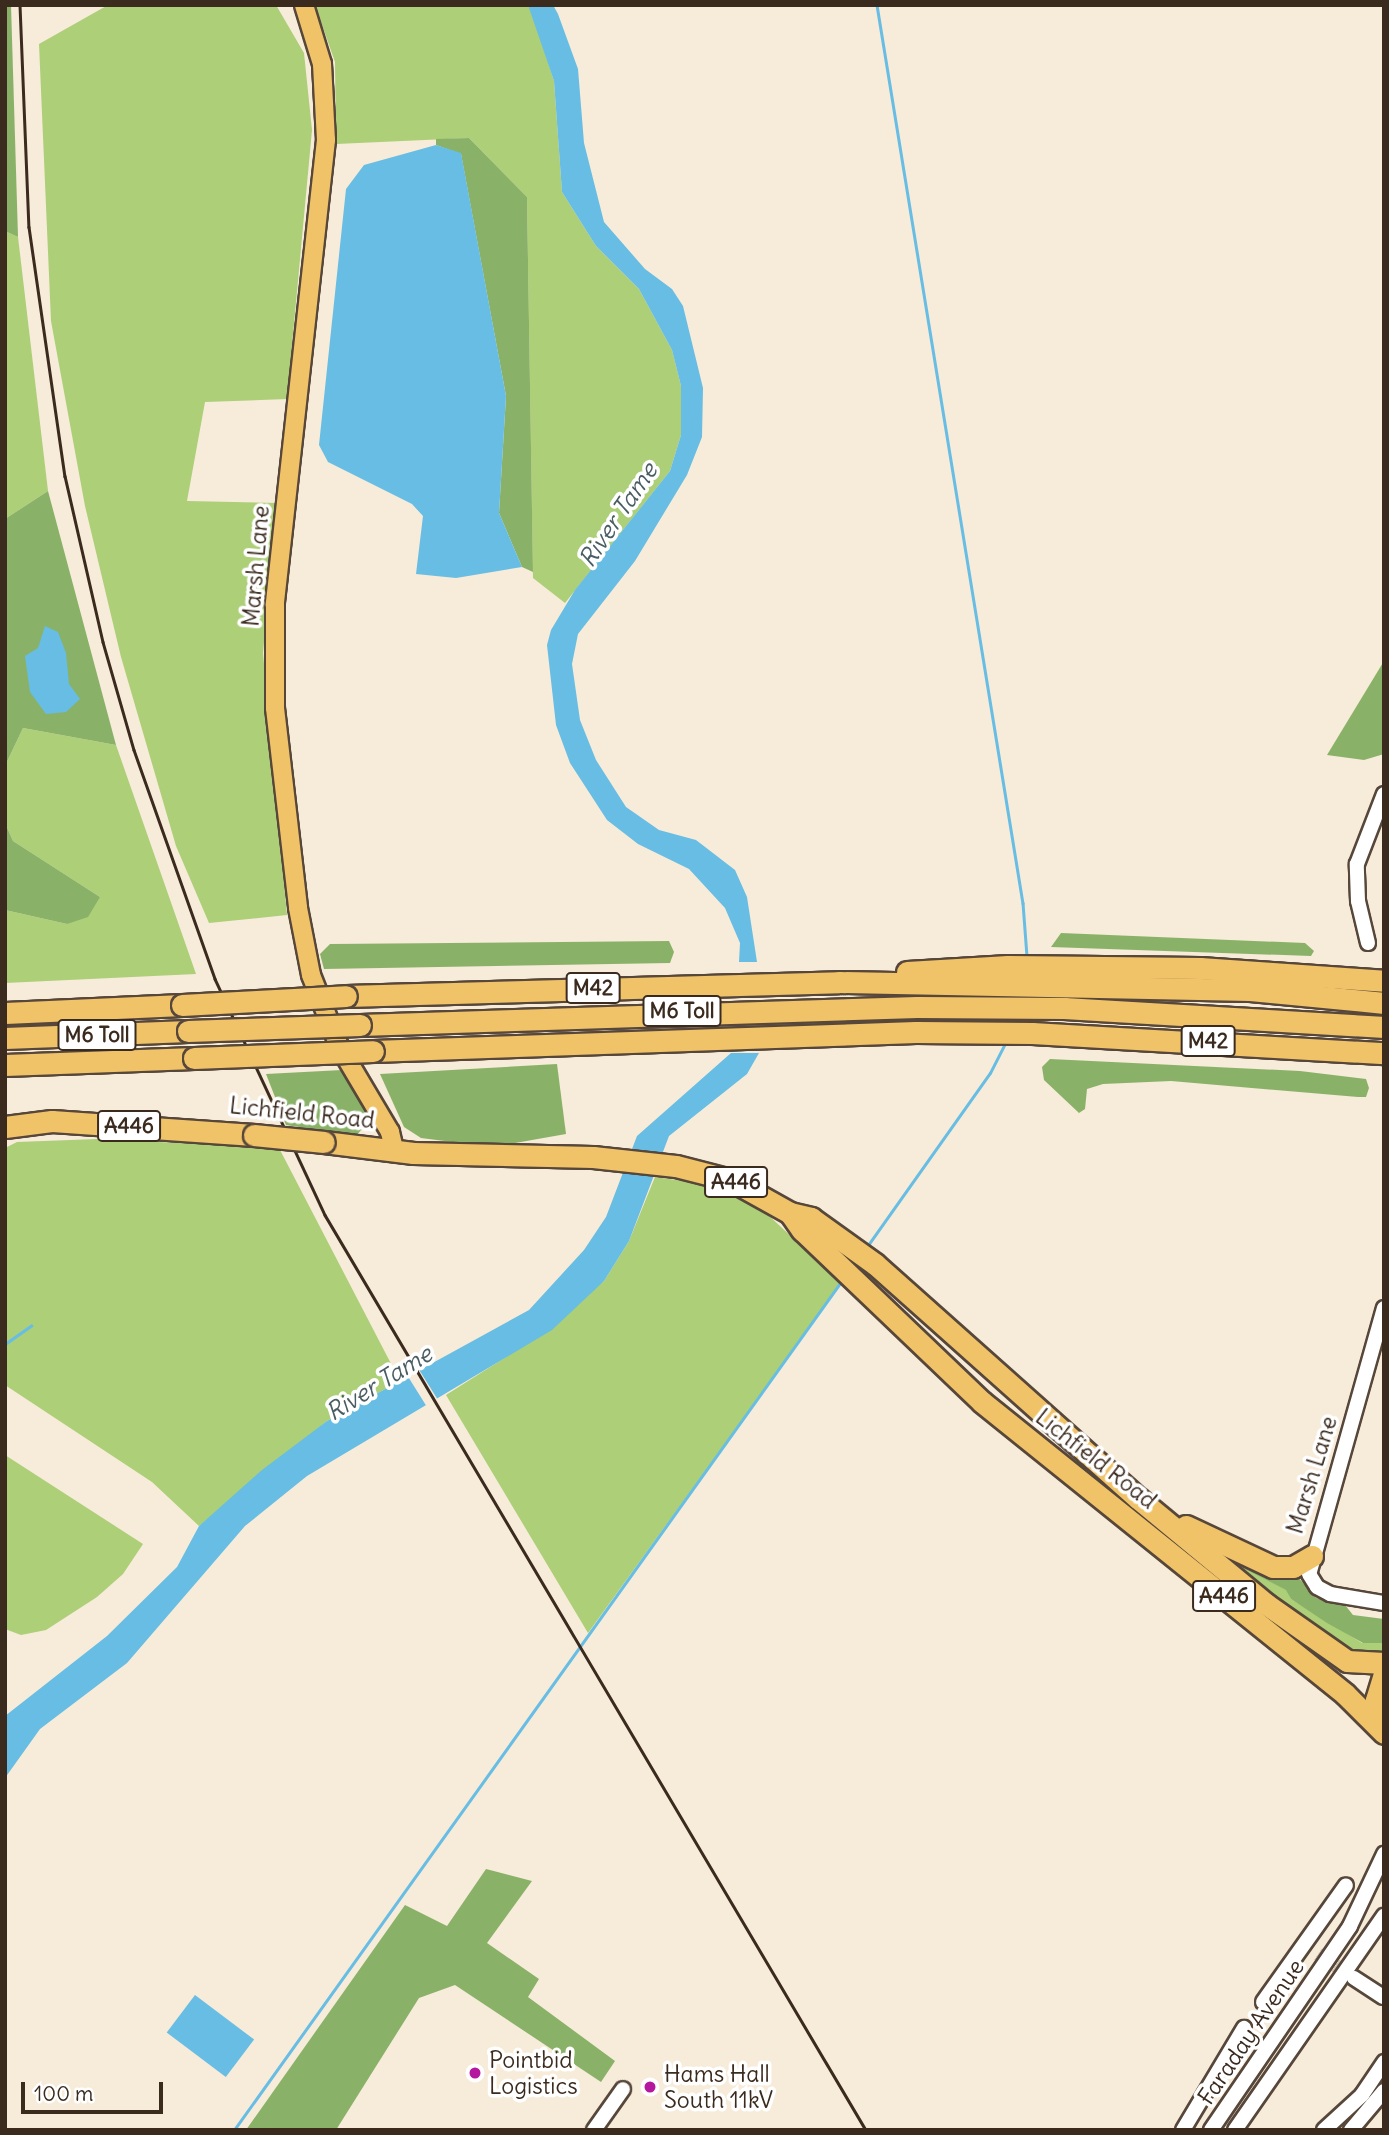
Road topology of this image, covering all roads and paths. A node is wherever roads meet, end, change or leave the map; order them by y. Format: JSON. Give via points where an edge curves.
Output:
{"nodes":[{"id":1,"x":304,"y":5,"type":"edge"},
{"id":2,"x":1384,"y":794,"type":"edge"},
{"id":3,"x":1368,"y":943,"type":"dead end"},
{"id":4,"x":1044,"y":976,"type":"junction"},
{"id":5,"x":1384,"y":981,"type":"edge"},
{"id":6,"x":1384,"y":1003,"type":"edge"},
{"id":7,"x":5,"y":1013,"type":"edge"},
{"id":8,"x":1384,"y":1027,"type":"edge"},
{"id":9,"x":5,"y":1038,"type":"edge"},
{"id":10,"x":1384,"y":1054,"type":"edge"},
{"id":11,"x":5,"y":1065,"type":"edge"},
{"id":12,"x":5,"y":1127,"type":"edge"},
{"id":13,"x":386,"y":1149,"type":"junction"},
{"id":14,"x":844,"y":1252,"type":"junction"},
{"id":15,"x":1384,"y":1308,"type":"edge"},
{"id":16,"x":1139,"y":1499,"type":"junction"},
{"id":17,"x":1312,"y":1556,"type":"junction"},
{"id":18,"x":1384,"y":1603,"type":"edge"},
{"id":19,"x":1384,"y":1663,"type":"edge"},
{"id":20,"x":1384,"y":1674,"type":"edge"},
{"id":21,"x":1384,"y":1732,"type":"edge"},
{"id":22,"x":1384,"y":1854,"type":"edge"},
{"id":23,"x":1346,"y":1885,"type":"dead end"},
{"id":24,"x":1384,"y":1916,"type":"edge"},
{"id":25,"x":1303,"y":1941,"type":"junction"},
{"id":26,"x":1323,"y":1956,"type":"junction"},
{"id":27,"x":1350,"y":1974,"type":"junction"},
{"id":28,"x":1383,"y":1997,"type":"edge"},
{"id":29,"x":1263,"y":2002,"type":"dead end"},
{"id":30,"x":1244,"y":2028,"type":"dead end"},
{"id":31,"x":1384,"y":2062,"type":"edge"},
{"id":32,"x":623,"y":2089,"type":"dead end"},
{"id":33,"x":1384,"y":2091,"type":"edge"},
{"id":34,"x":594,"y":2130,"type":"edge"},
{"id":35,"x":1183,"y":2130,"type":"edge"},
{"id":36,"x":1211,"y":2130,"type":"edge"},
{"id":37,"x":1235,"y":2130,"type":"edge"},
{"id":38,"x":1324,"y":2130,"type":"edge"},
{"id":39,"x":1351,"y":2130,"type":"edge"}],
"edges":[{"from":1,"to":13,"type":"main road","name":"Marsh Lane","via":[[322,64],[326,140],[275,605],[275,708],[302,943],[339,1046],[390,1132]]},
{"from":2,"to":3,"type":"street","via":[[1357,864],[1358,901]]},
{"from":4,"to":5,"type":"highway","via":[[1199,968]]},
{"from":4,"to":6,"type":"highway","number":"M42"},
{"from":4,"to":7,"type":"highway","number":"M42","bridge":true,"via":[[949,967],[839,982],[346,996]]},
{"from":8,"to":9,"type":"highway","number":"M6 Toll","bridge":true,"via":[[1040,1008],[790,1008]]},
{"from":10,"to":11,"type":"highway","number":"M42","bridge":true,"via":[[993,1032],[774,1034]]},
{"from":12,"to":13,"type":"highway","name":"Lichfield Road","number":"A446","bridge":true,"via":[[51,1121]]},
{"from":13,"to":14,"type":"highway","name":"Lichfield Road","number":"A446","via":[[593,1157],[676,1166],[730,1180],[790,1213],[811,1217]]},
{"from":14,"to":16,"type":"highway","name":"Lichfield Road","number":"A446","via":[[872,1261]]},
{"from":14,"to":21,"type":"highway","name":"Lichfield Road","number":"A446","via":[[858,1280],[982,1402],[1345,1694]]},
{"from":15,"to":17,"type":"street","name":"Marsh Lane","via":[[1345,1457]]},
{"from":16,"to":17,"type":"highway","via":[[1197,1533],[1273,1567],[1293,1567]]},
{"from":16,"to":19,"type":"highway","name":"Lichfield Road","number":"A446","via":[[1326,1648],[1356,1664]]},
{"from":17,"to":18,"type":"street","name":"Marsh Lane","via":[[1311,1579],[1323,1591]]},
{"from":20,"to":21,"type":"highway","via":[[1376,1700]]},
{"from":22,"to":26,"type":"street","name":"Faraday Avenue","via":[[1365,1898]]},
{"from":23,"to":25,"type":"street"},
{"from":24,"to":27,"type":"street","name":"Faraday Avenue"},
{"from":25,"to":26,"type":"street"},
{"from":25,"to":29,"type":"street"},
{"from":26,"to":27,"type":"street","name":"Faraday Avenue","via":[[1342,1957]]},
{"from":26,"to":36,"type":"street","name":"Faraday Avenue"},
{"from":27,"to":28,"type":"street"},
{"from":27,"to":37,"type":"street","name":"Faraday Avenue"},
{"from":30,"to":35,"type":"street"},
{"from":31,"to":38,"type":"street","via":[[1362,2095]]},
{"from":32,"to":34,"type":"street"},
{"from":33,"to":39,"type":"street"}]}
